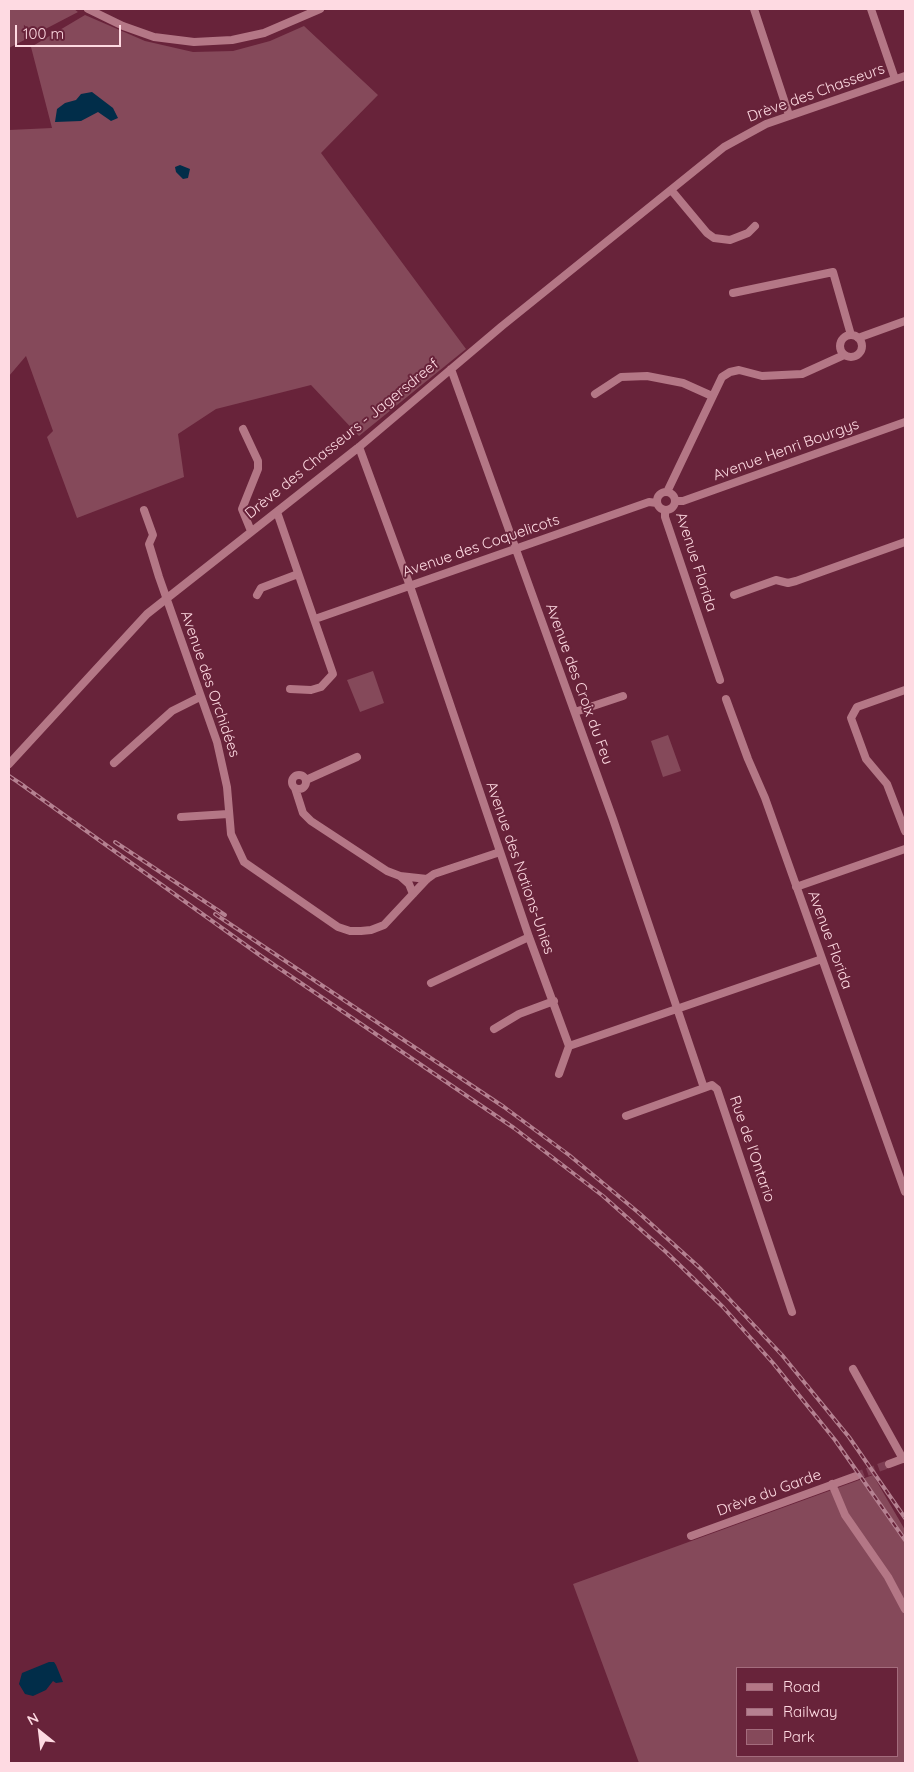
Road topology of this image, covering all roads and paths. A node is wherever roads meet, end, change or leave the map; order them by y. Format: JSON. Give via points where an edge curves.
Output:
{"nodes":[{"id":1,"x":88,"y":9,"type":"edge"},
{"id":2,"x":320,"y":9,"type":"edge"},
{"id":3,"x":754,"y":9,"type":"edge"},
{"id":4,"x":871,"y":9,"type":"edge"},
{"id":5,"x":905,"y":76,"type":"edge"},
{"id":6,"x":895,"y":79,"type":"junction"},
{"id":7,"x":789,"y":115,"type":"junction"},
{"id":8,"x":713,"y":156,"type":"joint"},
{"id":9,"x":672,"y":191,"type":"junction"},
{"id":10,"x":755,"y":226,"type":"dead end"},
{"id":11,"x":733,"y":293,"type":"dead end"},
{"id":12,"x":905,"y":321,"type":"edge"},
{"id":13,"x":855,"y":337,"type":"junction"},
{"id":14,"x":844,"y":355,"type":"junction"},
{"id":15,"x":451,"y":368,"type":"junction"},
{"id":16,"x":595,"y":394,"type":"dead end"},
{"id":17,"x":712,"y":396,"type":"junction"},
{"id":18,"x":905,"y":422,"type":"edge"},
{"id":19,"x":243,"y":429,"type":"dead end"},
{"id":20,"x":359,"y":447,"type":"junction"},
{"id":21,"x":666,"y":492,"type":"junction"},
{"id":22,"x":675,"y":501,"type":"junction"},
{"id":23,"x":657,"y":503,"type":"junction"},
{"id":24,"x":144,"y":510,"type":"dead end"},
{"id":25,"x":665,"y":510,"type":"junction"},
{"id":26,"x":277,"y":512,"type":"junction"},
{"id":27,"x":251,"y":532,"type":"junction"},
{"id":28,"x":905,"y":542,"type":"edge"},
{"id":29,"x":515,"y":548,"type":"junction"},
{"id":30,"x":298,"y":574,"type":"junction"},
{"id":31,"x":410,"y":586,"type":"junction"},
{"id":32,"x":257,"y":595,"type":"dead end"},
{"id":33,"x":734,"y":595,"type":"dead end"},
{"id":34,"x":167,"y":599,"type":"junction"},
{"id":35,"x":315,"y":619,"type":"junction"},
{"id":36,"x":720,"y":680,"type":"dead end"},
{"id":37,"x":290,"y":689,"type":"dead end"},
{"id":38,"x":905,"y":690,"type":"edge"},
{"id":39,"x":624,"y":696,"type":"dead end"},
{"id":40,"x":200,"y":697,"type":"junction"},
{"id":41,"x":726,"y":699,"type":"dead end"},
{"id":42,"x":575,"y":712,"type":"junction"},
{"id":43,"x":357,"y":757,"type":"dead end"},
{"id":44,"x":11,"y":761,"type":"edge"},
{"id":45,"x":114,"y":763,"type":"dead end"},
{"id":46,"x":228,"y":814,"type":"junction"},
{"id":47,"x":181,"y":817,"type":"dead end"},
{"id":48,"x":905,"y":831,"type":"edge"},
{"id":49,"x":905,"y":849,"type":"edge"},
{"id":50,"x":500,"y":852,"type":"junction"},
{"id":51,"x":400,"y":876,"type":"junction"},
{"id":52,"x":426,"y":879,"type":"junction"},
{"id":53,"x":796,"y":887,"type":"junction"},
{"id":54,"x":413,"y":894,"type":"junction"},
{"id":55,"x":528,"y":937,"type":"junction"},
{"id":56,"x":822,"y":958,"type":"junction"},
{"id":57,"x":431,"y":982,"type":"dead end"},
{"id":58,"x":554,"y":1002,"type":"junction"},
{"id":59,"x":677,"y":1010,"type":"junction"},
{"id":60,"x":494,"y":1029,"type":"dead end"},
{"id":61,"x":569,"y":1046,"type":"junction"},
{"id":62,"x":558,"y":1074,"type":"dead end"},
{"id":63,"x":704,"y":1088,"type":"junction"},
{"id":64,"x":626,"y":1116,"type":"dead end"},
{"id":65,"x":905,"y":1192,"type":"edge"},
{"id":66,"x":792,"y":1312,"type":"dead end"},
{"id":67,"x":853,"y":1369,"type":"dead end"},
{"id":68,"x":904,"y":1459,"type":"edge"},
{"id":69,"x":889,"y":1464,"type":"tunnel mouth"},
{"id":70,"x":856,"y":1476,"type":"tunnel mouth"},
{"id":71,"x":832,"y":1484,"type":"junction"},
{"id":72,"x":691,"y":1536,"type":"dead end"},
{"id":73,"x":905,"y":1609,"type":"edge"}],
"edges":[{"from":1,"to":2,"type":"street","via":[[154,37],[194,42],[232,40],[264,33]]},
{"from":3,"to":7,"type":"street"},
{"from":4,"to":6,"type":"street"},
{"from":5,"to":6,"type":"street","name":"Drève des Chasseurs"},
{"from":6,"to":7,"type":"street","name":"Drève des Chasseurs"},
{"from":7,"to":8,"type":"street","name":"Drève des Chasseurs","via":[[743,135]]},
{"from":8,"to":9,"type":"street","name":"Drève des Chasseurs - Jagersdreef"},
{"from":9,"to":10,"type":"street","via":[[714,238],[738,237]]},
{"from":9,"to":15,"type":"street","name":"Drève des Chasseurs - Jagersdreef"},
{"from":11,"to":13,"type":"street","via":[[833,272]]},
{"from":12,"to":13,"type":"street"},
{"from":13,"to":14,"type":"street","via":[[841,341],[840,350]]},
{"from":13,"to":14,"type":"street","via":[[862,345],[860,351],[856,356]]},
{"from":14,"to":17,"type":"street","via":[[802,374],[783,377],[739,370],[730,372],[722,377]]},
{"from":15,"to":20,"type":"street","name":"Drève des Chasseurs - Jagersdreef"},
{"from":15,"to":29,"type":"street","name":"Avenue des Croix du Feu"},
{"from":16,"to":17,"type":"street","via":[[621,377],[647,376],[683,383]]},
{"from":17,"to":21,"type":"street"},
{"from":18,"to":22,"type":"street","name":"Avenue Henri Bourgys","via":[[683,501]]},
{"from":19,"to":27,"type":"street","via":[[258,462],[258,470],[244,498],[242,510]]},
{"from":20,"to":26,"type":"street","name":"Drève des Chasseurs - Jagersdreef"},
{"from":20,"to":31,"type":"street","name":"Avenue des Nations-Unies"},
{"from":21,"to":22,"type":"street"},
{"from":21,"to":23,"type":"street","via":[[659,495]]},
{"from":22,"to":25,"type":"street"},
{"from":23,"to":25,"type":"street"},
{"from":23,"to":29,"type":"street","name":"Avenue des Coquelicots","via":[[649,502]]},
{"from":24,"to":34,"type":"street","name":"Avenue des Orchidées","via":[[153,535],[150,544]]},
{"from":25,"to":36,"type":"street","name":"Avenue Florida"},
{"from":26,"to":27,"type":"street","name":"Drève des Chasseurs - Jagersdreef"},
{"from":26,"to":30,"type":"street"},
{"from":27,"to":34,"type":"street","name":"Drève des Chasseurs - Jagersdreef"},
{"from":28,"to":33,"type":"street","via":[[796,581],[776,580]]},
{"from":29,"to":31,"type":"street","name":"Avenue des Coquelicots"},
{"from":29,"to":42,"type":"street","name":"Avenue des Croix du Feu"},
{"from":30,"to":32,"type":"street","via":[[261,588]]},
{"from":30,"to":35,"type":"street"},
{"from":31,"to":35,"type":"street","name":"Avenue des Coquelicots"},
{"from":31,"to":50,"type":"street","name":"Avenue des Nations-Unies"},
{"from":34,"to":40,"type":"street","name":"Avenue des Orchidées"},
{"from":34,"to":44,"type":"street","name":"Drève des Chasseurs - Jagersdreef","via":[[147,614]]},
{"from":35,"to":37,"type":"street","via":[[333,674],[321,687]]},
{"from":38,"to":48,"type":"street","via":[[857,707],[851,718],[866,758],[887,784]]},
{"from":39,"to":42,"type":"street"},
{"from":40,"to":45,"type":"street","via":[[172,711]]},
{"from":40,"to":46,"type":"street","name":"Avenue des Orchidées","via":[[223,766]]},
{"from":41,"to":53,"type":"street","name":"Avenue Florida"},
{"from":42,"to":59,"type":"street","name":"Avenue des Croix du Feu"},
{"from":43,"to":51,"type":"street","via":[[306,780],[303,788],[295,788],[302,813],[387,871]]},
{"from":46,"to":47,"type":"street"},
{"from":46,"to":54,"type":"street","name":"Avenue des Orchidées","via":[[231,834],[244,862],[338,927],[361,931],[384,925]]},
{"from":49,"to":53,"type":"street"},
{"from":50,"to":52,"type":"street","name":"Avenue des Orchidées"},
{"from":50,"to":55,"type":"street","name":"Avenue des Nations-Unies"},
{"from":51,"to":52,"type":"street"},
{"from":51,"to":54,"type":"street","via":[[409,884]]},
{"from":52,"to":54,"type":"street","name":"Avenue des Orchidées"},
{"from":53,"to":56,"type":"street","name":"Avenue Florida"},
{"from":55,"to":57,"type":"street"},
{"from":55,"to":58,"type":"street","name":"Avenue des Nations-Unies"},
{"from":56,"to":59,"type":"street"},
{"from":56,"to":65,"type":"street","name":"Avenue Florida"},
{"from":58,"to":60,"type":"street","via":[[519,1014]]},
{"from":58,"to":61,"type":"street","name":"Avenue des Nations-Unies"},
{"from":59,"to":61,"type":"street"},
{"from":59,"to":63,"type":"street"},
{"from":61,"to":62,"type":"street"},
{"from":63,"to":64,"type":"street"},
{"from":63,"to":66,"type":"street","name":"Rue de l'Ontario","via":[[712,1085],[717,1088]]},
{"from":67,"to":68,"type":"street"},
{"from":68,"to":69,"type":"street"},
{"from":70,"to":71,"type":"street","name":"Drève du Garde"},
{"from":71,"to":72,"type":"street","name":"Drève du Garde"},
{"from":71,"to":73,"type":"street","via":[[845,1515],[888,1577]]}]}
